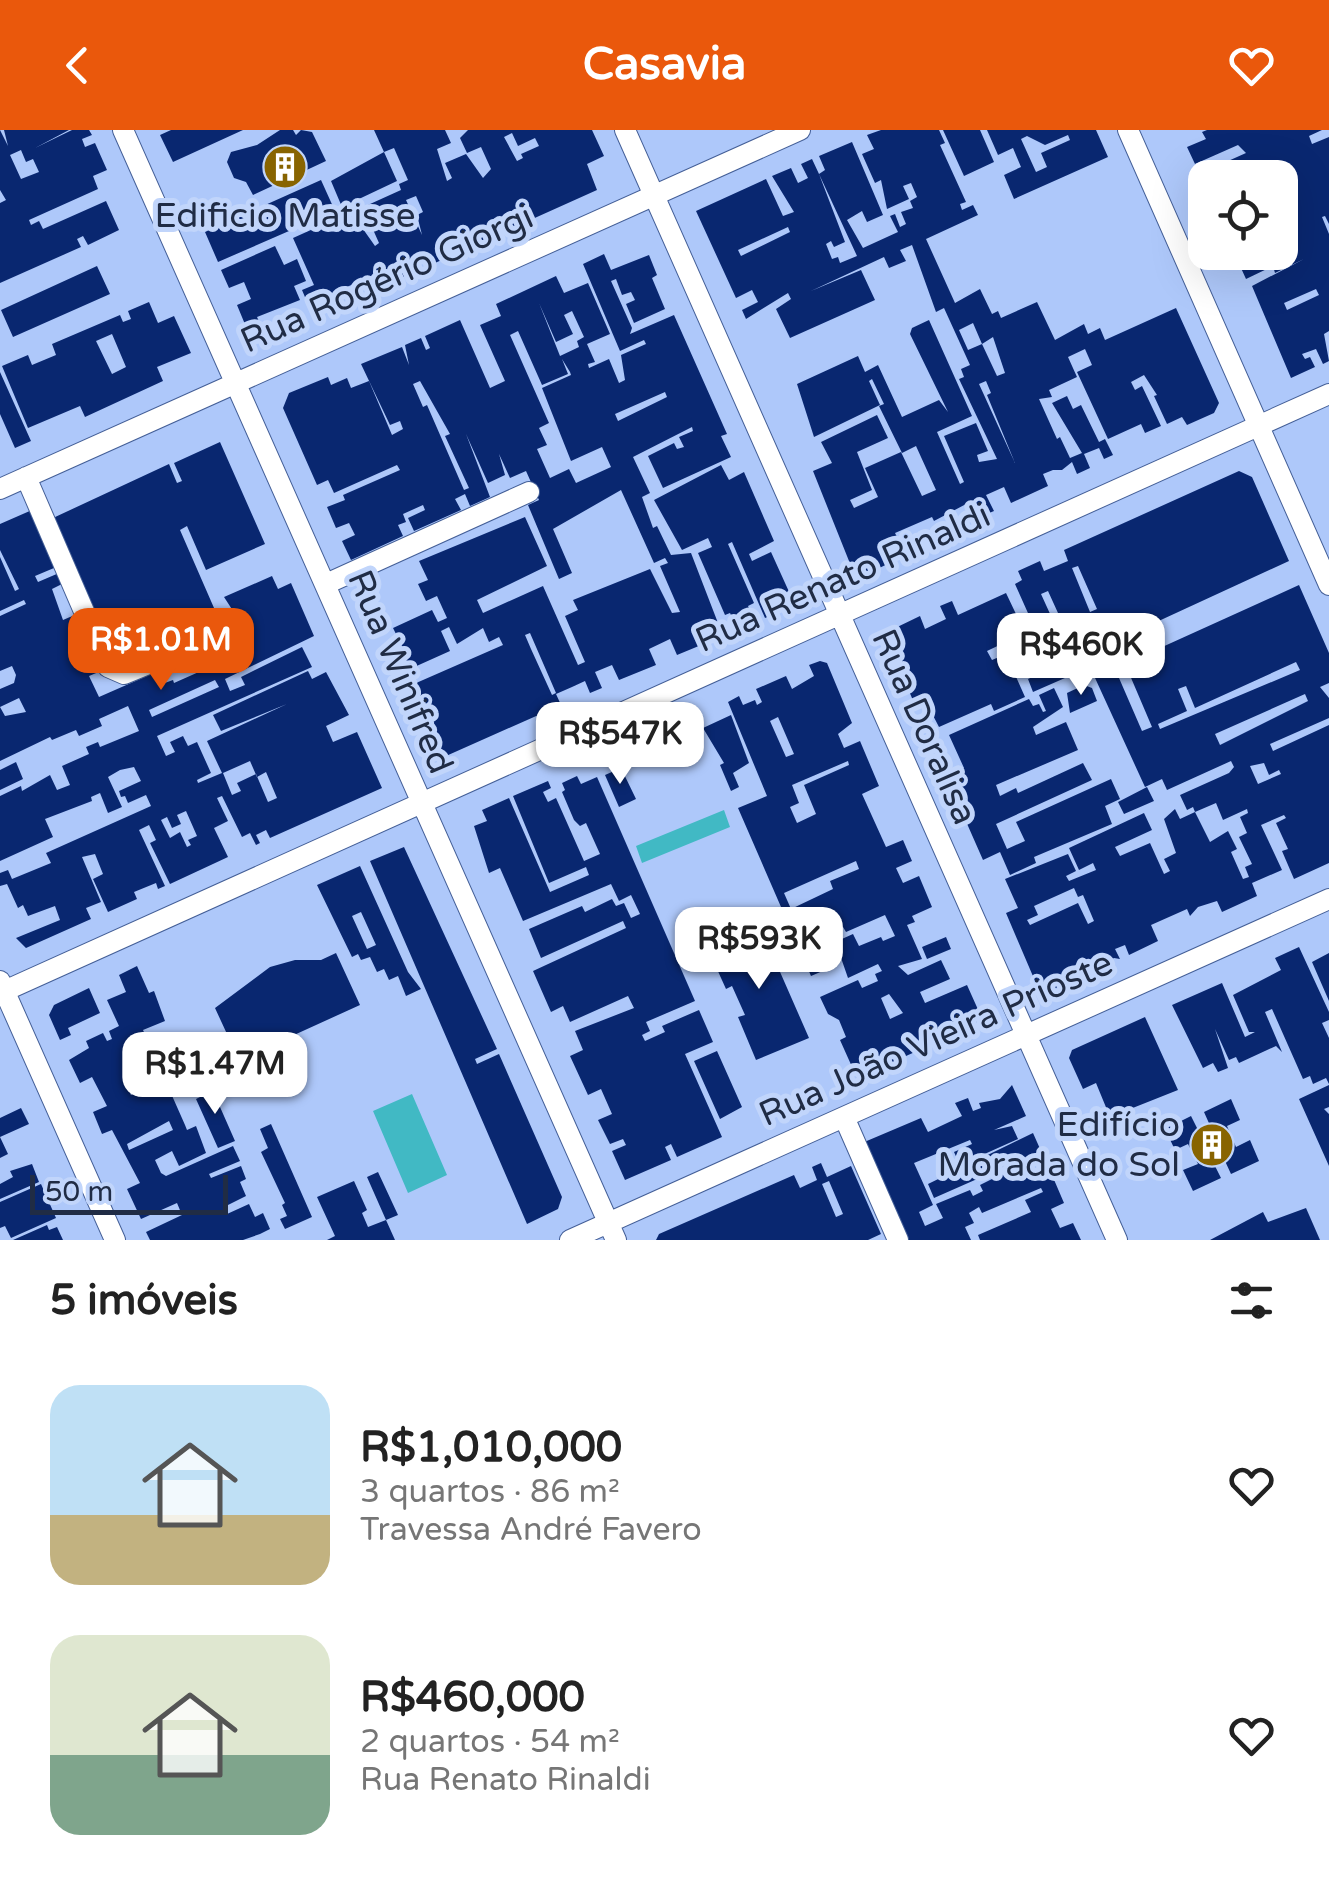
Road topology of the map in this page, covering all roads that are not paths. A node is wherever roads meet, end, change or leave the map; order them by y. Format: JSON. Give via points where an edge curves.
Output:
{"nodes":[{"id":1,"x":124,"y":130,"type":"edge"},
{"id":2,"x":625,"y":130,"type":"edge"},
{"id":3,"x":800,"y":130,"type":"edge"},
{"id":4,"x":1128,"y":130,"type":"edge"},
{"id":5,"x":654,"y":195,"type":"junction"},
{"id":6,"x":237,"y":382,"type":"junction"},
{"id":7,"x":1329,"y":394,"type":"edge"},
{"id":8,"x":1260,"y":425,"type":"junction"},
{"id":9,"x":26,"y":476,"type":"junction"},
{"id":10,"x":0,"y":488,"type":"edge"},
{"id":11,"x":529,"y":492,"type":"dead end"},
{"id":12,"x":326,"y":584,"type":"junction"},
{"id":13,"x":1329,"y":584,"type":"edge"},
{"id":14,"x":839,"y":616,"type":"junction"},
{"id":15,"x":146,"y":666,"type":"dead end"},
{"id":16,"x":421,"y":803,"type":"junction"},
{"id":17,"x":1329,"y":899,"type":"edge"},
{"id":18,"x":1,"y":988,"type":"edge"},
{"id":19,"x":1024,"y":1035,"type":"junction"},
{"id":20,"x":844,"y":1117,"type":"junction"},
{"id":21,"x":612,"y":1231,"type":"edge"},
{"id":22,"x":115,"y":1240,"type":"edge"},
{"id":23,"x":570,"y":1240,"type":"edge"},
{"id":24,"x":898,"y":1240,"type":"edge"},
{"id":25,"x":1117,"y":1240,"type":"edge"}],
"edges":[{"from":1,"to":6,"type":"street","name":"Rua Winifred"},
{"from":2,"to":5,"type":"street","name":"Rua Doralisa"},
{"from":3,"to":5,"type":"street","name":"Rua Rogério Giorgi"},
{"from":4,"to":8,"type":"street"},
{"from":5,"to":6,"type":"street","name":"Rua Rogério Giorgi"},
{"from":5,"to":14,"type":"street","name":"Rua Doralisa"},
{"from":6,"to":9,"type":"street","name":"Rua Rogério Giorgi"},
{"from":6,"to":12,"type":"street","name":"Rua Winifred"},
{"from":7,"to":8,"type":"street","name":"Rua Renato Rinaldi"},
{"from":8,"to":13,"type":"street"},
{"from":8,"to":14,"type":"street","name":"Rua Renato Rinaldi"},
{"from":9,"to":10,"type":"street","name":"Rua Rogério Giorgi"},
{"from":9,"to":15,"type":"street","via":[[108,668],[124,674]]},
{"from":11,"to":12,"type":"street"},
{"from":12,"to":16,"type":"street","name":"Rua Winifred"},
{"from":14,"to":16,"type":"street","name":"Rua Renato Rinaldi"},
{"from":14,"to":19,"type":"street","name":"Rua Doralisa"},
{"from":16,"to":18,"type":"street","name":"Rua Renato Rinaldi"},
{"from":16,"to":21,"type":"street","name":"Rua Winifred"},
{"from":17,"to":19,"type":"street","name":"Rua João Vieira Prioste"},
{"from":18,"to":22,"type":"street"},
{"from":19,"to":20,"type":"street","name":"Rua João Vieira Prioste"},
{"from":19,"to":25,"type":"street","name":"Rua Doralisa"},
{"from":20,"to":21,"type":"street","name":"Rua João Vieira Prioste"},
{"from":20,"to":24,"type":"street"},
{"from":21,"to":23,"type":"street","name":"Rua João Vieira Prioste"}]}
